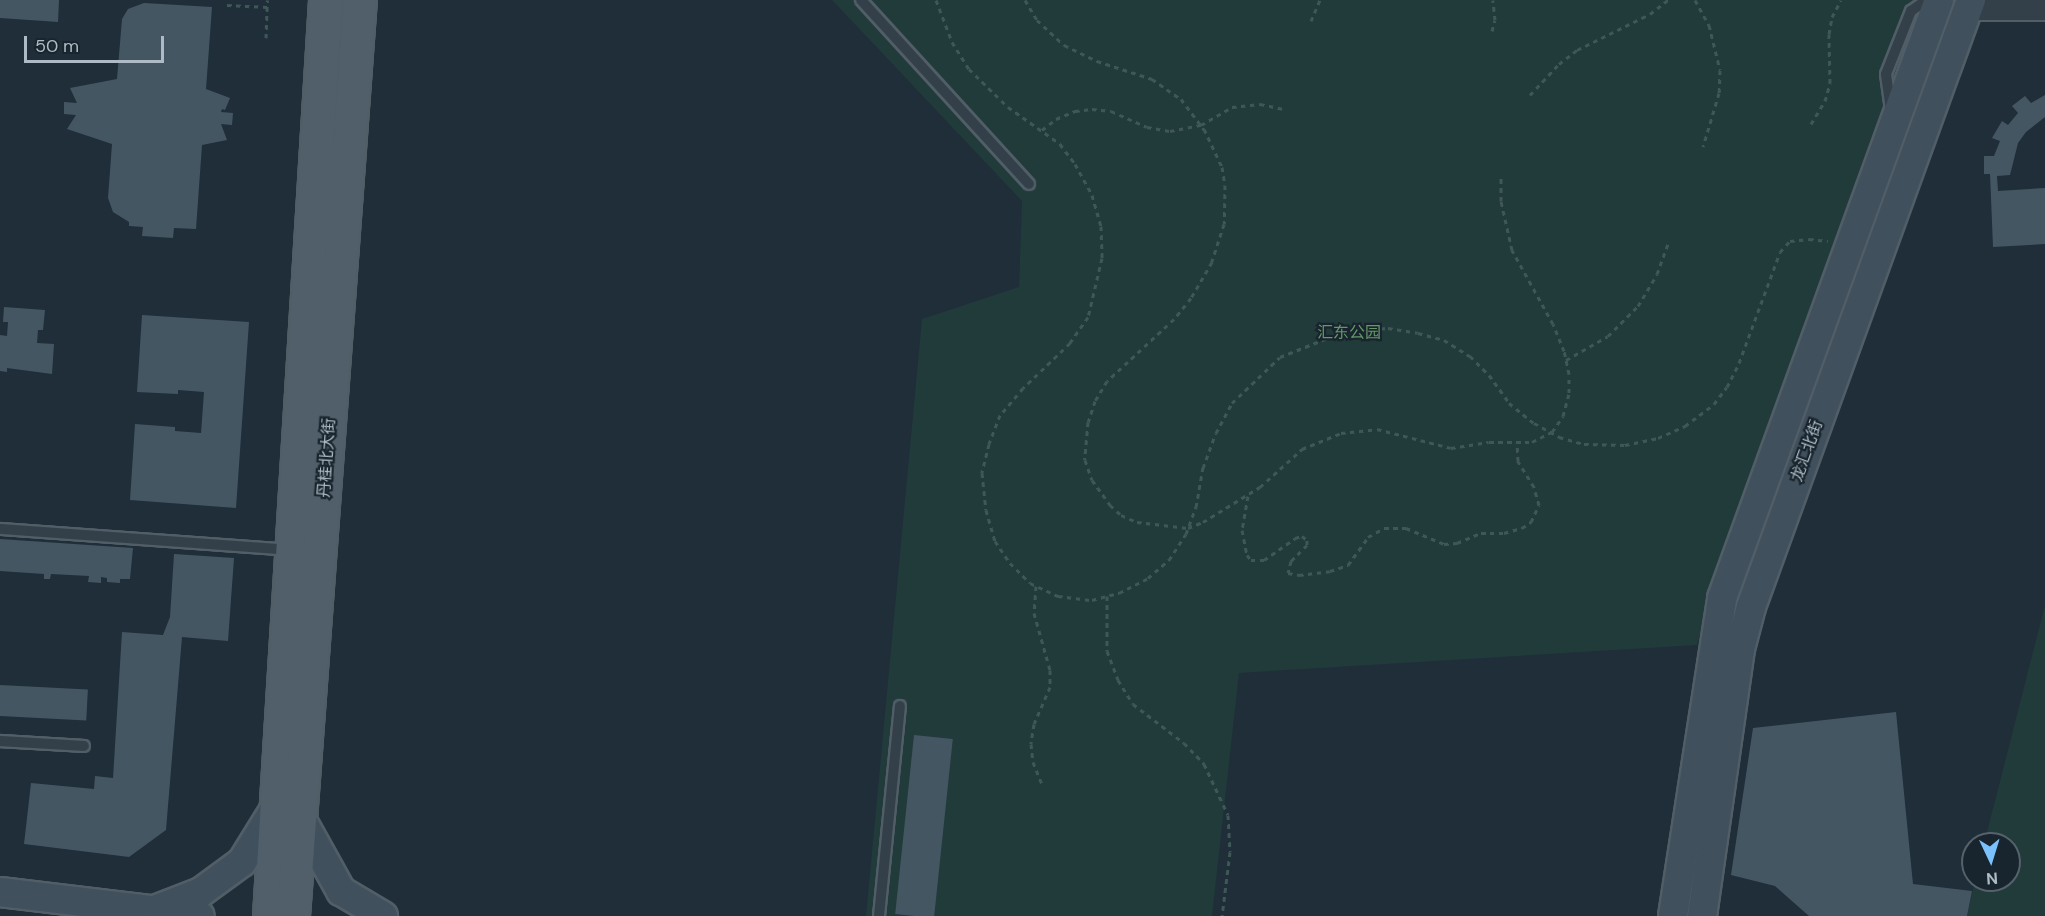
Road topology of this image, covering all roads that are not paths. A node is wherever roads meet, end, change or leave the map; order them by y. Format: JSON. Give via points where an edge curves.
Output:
{"nodes":[{"id":1,"x":326,"y":0,"type":"edge"},
{"id":2,"x":360,"y":0,"type":"edge"},
{"id":3,"x":861,"y":0,"type":"edge"},
{"id":4,"x":1927,"y":0,"type":"edge"},
{"id":5,"x":1939,"y":0,"type":"edge"},
{"id":6,"x":1969,"y":4,"type":"edge"},
{"id":7,"x":2045,"y":9,"type":"edge"},
{"id":8,"x":1893,"y":126,"type":"junction"},
{"id":9,"x":1029,"y":184,"type":"dead end"},
{"id":10,"x":0,"y":529,"type":"edge"},
{"id":11,"x":292,"y":551,"type":"junction"},
{"id":12,"x":900,"y":706,"type":"dead end"},
{"id":13,"x":0,"y":741,"type":"edge"},
{"id":14,"x":84,"y":746,"type":"dead end"},
{"id":15,"x":288,"y":812,"type":"junction"},
{"id":16,"x":0,"y":892,"type":"edge"},
{"id":17,"x":0,"y":910,"type":"edge"},
{"id":18,"x":154,"y":910,"type":"junction"},
{"id":19,"x":46,"y":916,"type":"edge"},
{"id":20,"x":200,"y":916,"type":"edge"},
{"id":21,"x":270,"y":916,"type":"edge"},
{"id":22,"x":293,"y":916,"type":"edge"},
{"id":23,"x":383,"y":916,"type":"edge"},
{"id":24,"x":879,"y":916,"type":"edge"},
{"id":25,"x":1673,"y":916,"type":"edge"},
{"id":26,"x":1702,"y":916,"type":"edge"}],
"edges":[{"from":1,"to":11,"type":"main road","name":"丹桂北大街"},
{"from":2,"to":15,"type":"main road","name":"丹桂北大街"},
{"from":3,"to":9,"type":"lane"},
{"from":4,"to":8,"type":"lane","via":[[1911,11],[1886,74]]},
{"from":5,"to":8,"type":"main road","name":"龙汇北街"},
{"from":6,"to":7,"type":"street"},
{"from":6,"to":26,"type":"main road","name":"龙汇北街","via":[[1751,607],[1740,649]]},
{"from":8,"to":25,"type":"main road","name":"龙汇北街","via":[[1722,598]]},
{"from":10,"to":11,"type":"lane"},
{"from":11,"to":15,"type":"main road","name":"丹桂北大街"},
{"from":12,"to":24,"type":"lane"},
{"from":13,"to":14,"type":"lane"},
{"from":15,"to":18,"type":"main road","via":[[242,862],[201,892]]},
{"from":15,"to":21,"type":"main road","name":"丹桂北大街"},
{"from":15,"to":22,"type":"main road","name":"丹桂北大街"},
{"from":15,"to":23,"type":"main road","via":[[341,891]]},
{"from":16,"to":18,"type":"main road"},
{"from":17,"to":19,"type":"main road"},
{"from":18,"to":20,"type":"main road"}]}
